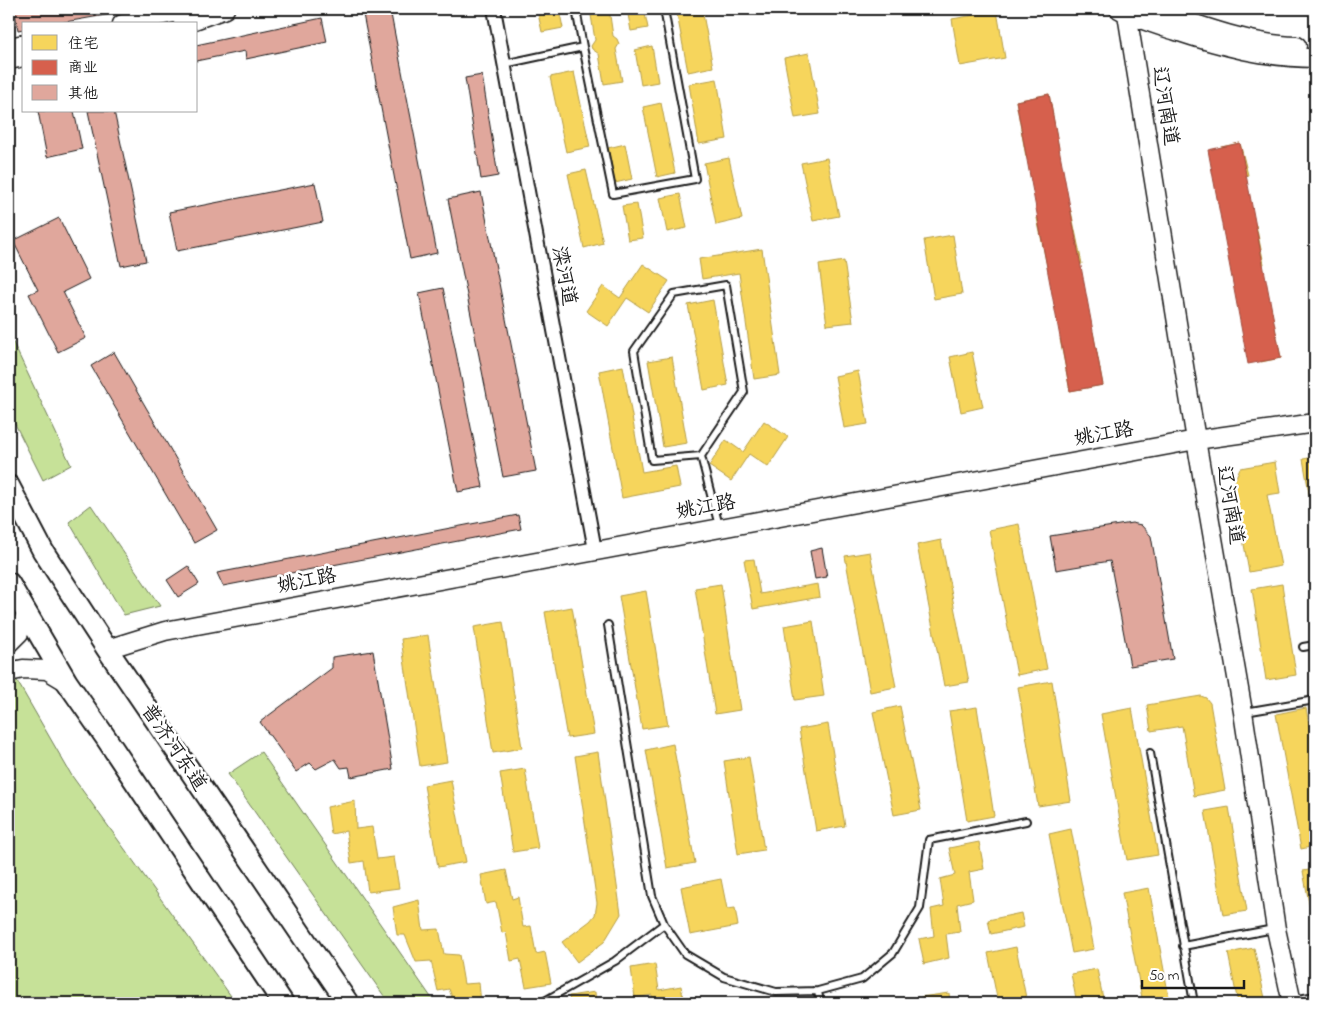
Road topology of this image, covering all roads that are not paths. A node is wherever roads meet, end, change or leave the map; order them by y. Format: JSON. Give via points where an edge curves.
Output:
{"nodes":[{"id":1,"x":191,"y":9,"type":"edge"},
{"id":2,"x":225,"y":9,"type":"edge"},
{"id":3,"x":494,"y":9,"type":"edge"},
{"id":4,"x":576,"y":9,"type":"edge"},
{"id":5,"x":664,"y":9,"type":"edge"},
{"id":6,"x":1151,"y":9,"type":"edge"},
{"id":7,"x":1125,"y":10,"type":"edge"},
{"id":8,"x":131,"y":22,"type":"edge"},
{"id":9,"x":189,"y":22,"type":"edge"},
{"id":10,"x":22,"y":44,"type":"edge"},
{"id":11,"x":583,"y":46,"type":"junction"},
{"id":12,"x":1315,"y":46,"type":"edge"},
{"id":13,"x":9,"y":47,"type":"edge"},
{"id":14,"x":22,"y":57,"type":"edge"},
{"id":15,"x":1315,"y":58,"type":"edge"},
{"id":16,"x":9,"y":60,"type":"edge"},
{"id":17,"x":504,"y":64,"type":"junction"},
{"id":18,"x":1315,"y":423,"type":"edge"},
{"id":19,"x":1196,"y":440,"type":"junction"},
{"id":20,"x":701,"y":456,"type":"junction"},
{"id":21,"x":9,"y":486,"type":"edge"},
{"id":22,"x":720,"y":527,"type":"junction"},
{"id":23,"x":595,"y":550,"type":"junction"},
{"id":24,"x":9,"y":583,"type":"edge"},
{"id":25,"x":26,"y":613,"type":"junction"},
{"id":26,"x":608,"y":625,"type":"dead end"},
{"id":27,"x":9,"y":643,"type":"edge"},
{"id":28,"x":1315,"y":644,"type":"edge"},
{"id":29,"x":1303,"y":647,"type":"dead end"},
{"id":30,"x":107,"y":649,"type":"junction"},
{"id":31,"x":9,"y":672,"type":"edge"},
{"id":32,"x":67,"y":682,"type":"junction"},
{"id":33,"x":1315,"y":700,"type":"edge"},
{"id":34,"x":1243,"y":712,"type":"junction"},
{"id":35,"x":1150,"y":753,"type":"dead end"},
{"id":36,"x":1026,"y":821,"type":"dead end"},
{"id":37,"x":664,"y":924,"type":"junction"},
{"id":38,"x":1276,"y":928,"type":"junction"},
{"id":39,"x":1183,"y":946,"type":"junction"},
{"id":40,"x":818,"y":991,"type":"junction"},
{"id":41,"x":1315,"y":996,"type":"edge"},
{"id":42,"x":1292,"y":1002,"type":"edge"},
{"id":43,"x":283,"y":1003,"type":"edge"},
{"id":44,"x":348,"y":1003,"type":"edge"},
{"id":45,"x":541,"y":1003,"type":"edge"},
{"id":46,"x":820,"y":1003,"type":"edge"},
{"id":47,"x":1194,"y":1003,"type":"edge"}],
"edges":[{"from":1,"to":8,"type":"street"},
{"from":2,"to":9,"type":"street"},
{"from":3,"to":17,"type":"street","name":"滦河道"},
{"from":4,"to":11,"type":"lane"},
{"from":5,"to":11,"type":"lane","via":[[694,179],[613,194]]},
{"from":6,"to":12,"type":"street","via":[[1255,40],[1288,46]]},
{"from":7,"to":15,"type":"street","via":[[1212,43],[1267,55]]},
{"from":7,"to":19,"type":"street","name":"辽河南道"},
{"from":10,"to":13,"type":"street"},
{"from":11,"to":17,"type":"lane"},
{"from":14,"to":16,"type":"street"},
{"from":17,"to":23,"type":"street","name":"滦河道"},
{"from":18,"to":19,"type":"street","name":"姚江路"},
{"from":19,"to":22,"type":"street","name":"姚江路"},
{"from":19,"to":34,"type":"street","name":"辽河南道"},
{"from":20,"to":20,"type":"lane","via":[[744,392],[726,285],[674,294],[634,351],[652,460]]},
{"from":20,"to":22,"type":"lane"},
{"from":21,"to":30,"type":"main road","name":"普济河东道","via":[[43,551]]},
{"from":22,"to":23,"type":"street","name":"姚江路"},
{"from":23,"to":30,"type":"street","name":"姚江路","via":[[165,631]]},
{"from":24,"to":25,"type":"main road"},
{"from":25,"to":27,"type":"street","via":[[20,633]]},
{"from":25,"to":32,"type":"main road"},
{"from":26,"to":37,"type":"lane","via":[[652,896]]},
{"from":28,"to":29,"type":"lane"},
{"from":30,"to":44,"type":"main road","name":"普济河东道"},
{"from":31,"to":32,"type":"street","via":[[47,670]]},
{"from":32,"to":43,"type":"main road"},
{"from":33,"to":34,"type":"lane"},
{"from":34,"to":38,"type":"street","name":"辽河南道"},
{"from":35,"to":39,"type":"lane"},
{"from":36,"to":40,"type":"lane","via":[[929,840],[920,908],[893,953],[862,979]]},
{"from":37,"to":40,"type":"lane","via":[[685,954],[724,977],[776,992]]},
{"from":37,"to":45,"type":"lane","via":[[615,962]]},
{"from":38,"to":39,"type":"lane"},
{"from":38,"to":42,"type":"street","name":"辽河南道"},
{"from":39,"to":47,"type":"lane"},
{"from":40,"to":46,"type":"lane"},
{"from":41,"to":42,"type":"lane"}]}
